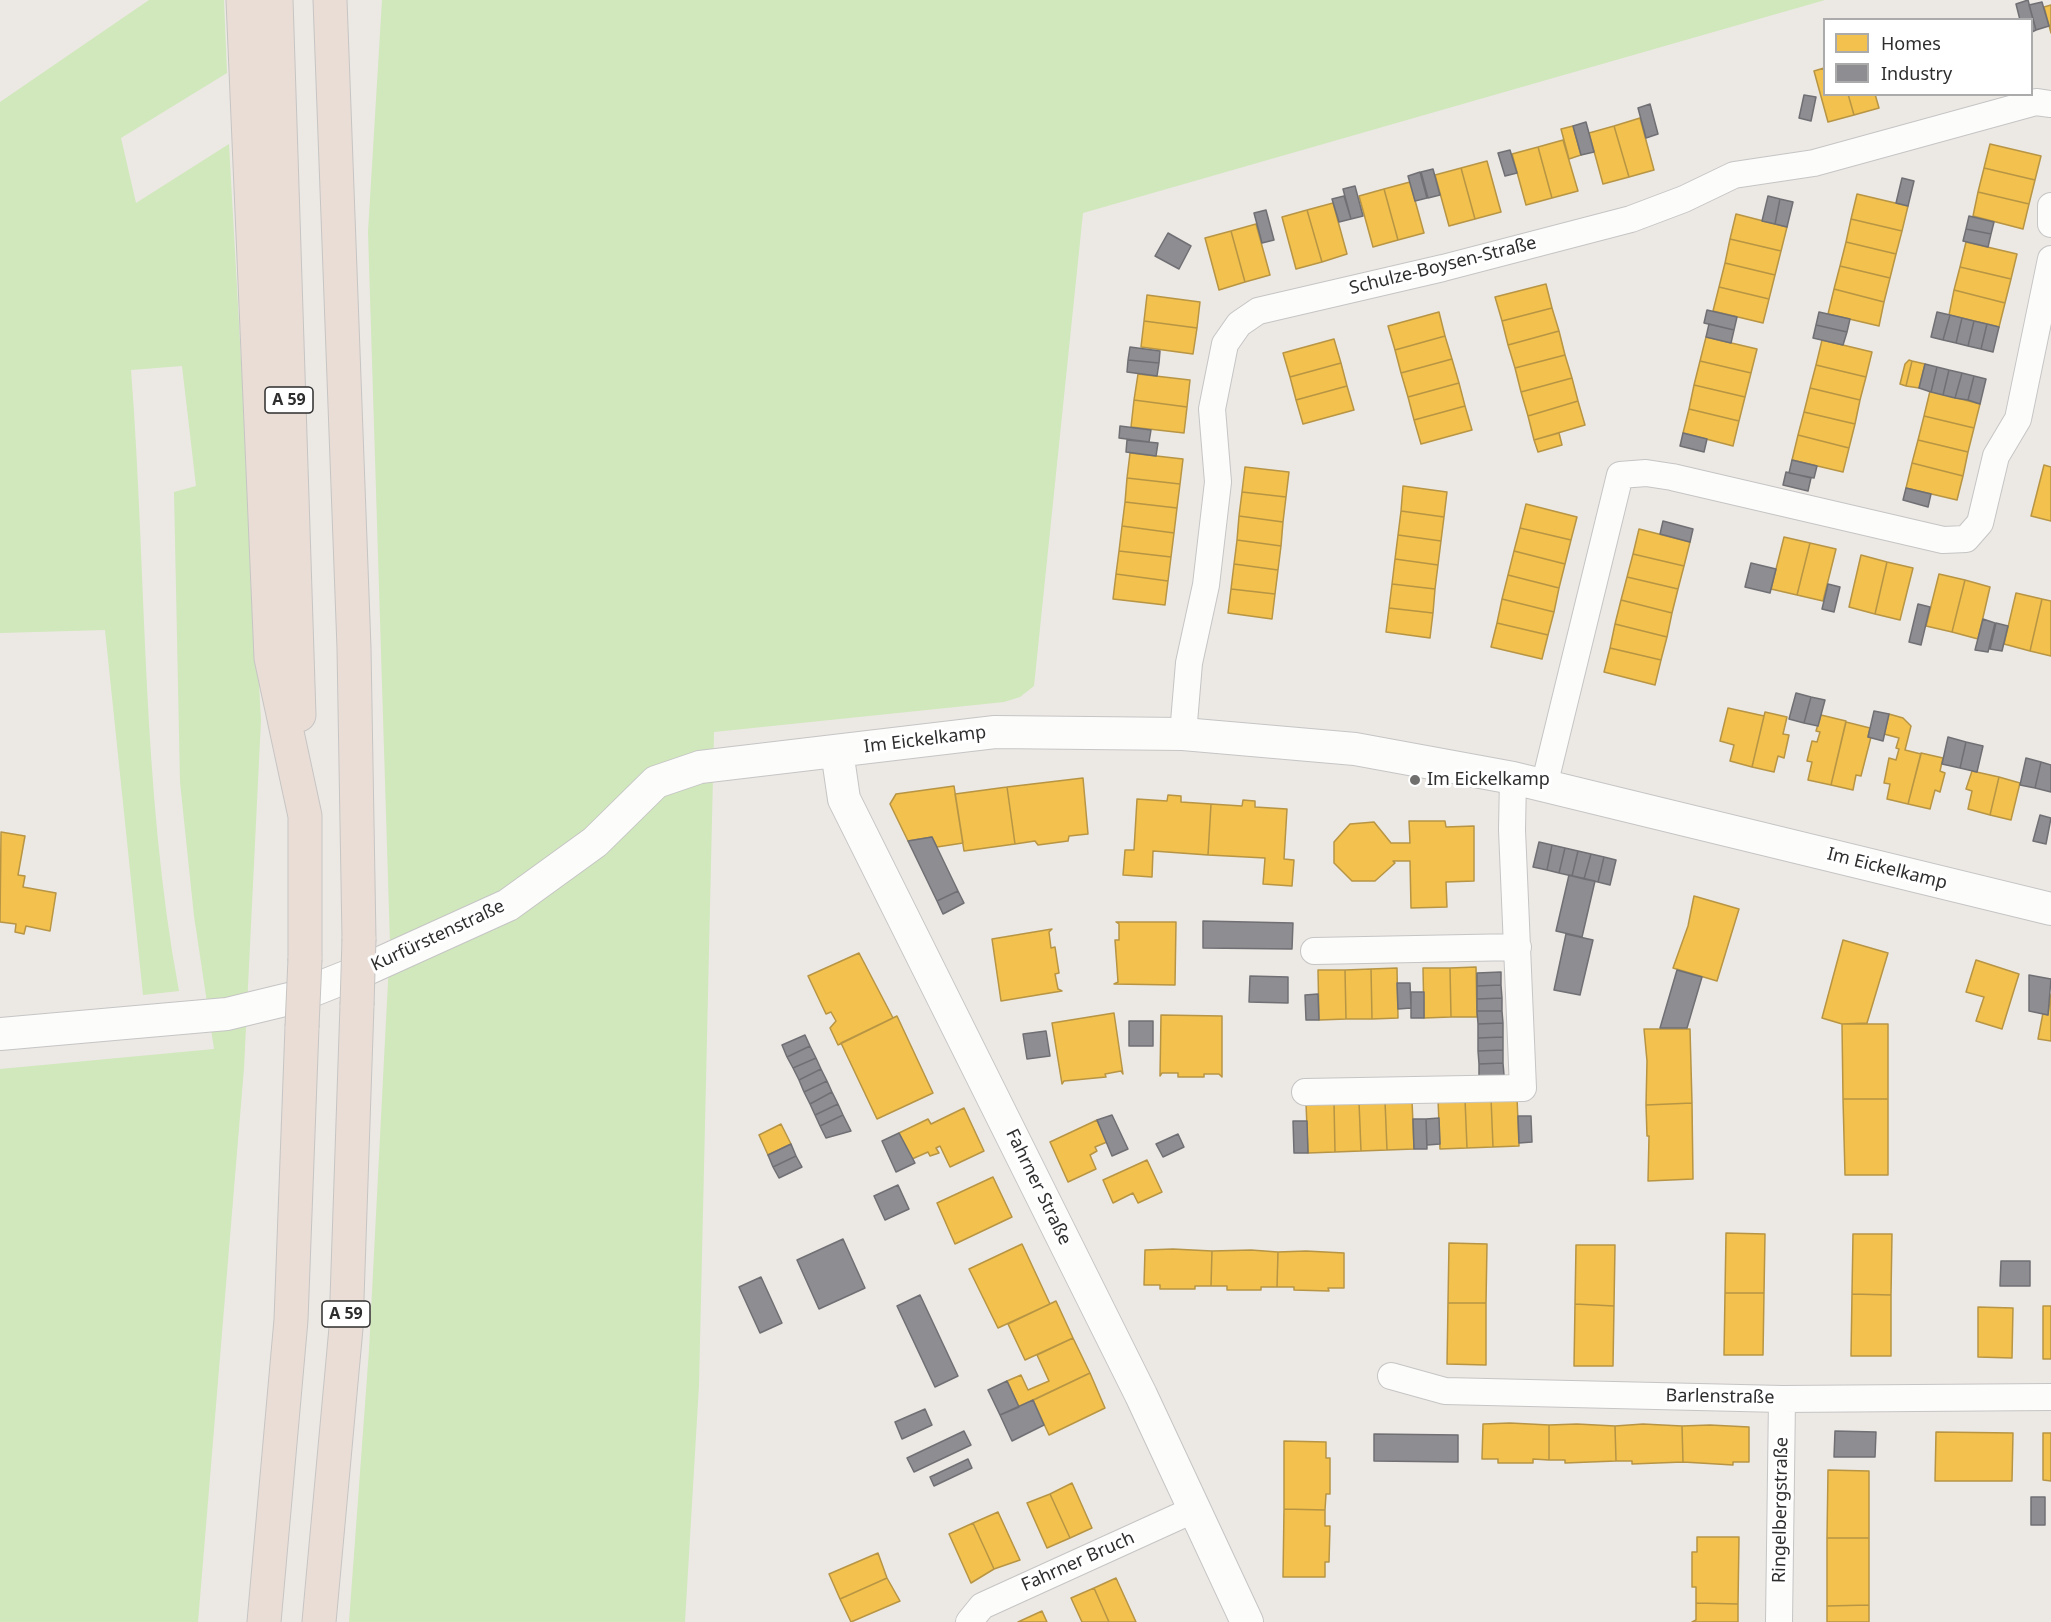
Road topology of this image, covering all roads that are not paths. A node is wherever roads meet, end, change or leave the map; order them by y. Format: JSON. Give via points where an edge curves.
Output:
{"nodes":[{"id":1,"x":243,"y":0,"type":"edge"},
{"id":2,"x":276,"y":0,"type":"edge"},
{"id":3,"x":330,"y":0,"type":"edge"},
{"id":4,"x":343,"y":0,"type":"edge"},
{"id":5,"x":331,"y":78,"type":"junction"},
{"id":6,"x":2051,"y":104,"type":"edge"},
{"id":7,"x":2051,"y":206,"type":"edge"},
{"id":8,"x":2051,"y":224,"type":"edge"},
{"id":9,"x":2051,"y":259,"type":"edge"},
{"id":10,"x":1183,"y":734,"type":"junction"},
{"id":11,"x":837,"y":751,"type":"junction"},
{"id":12,"x":1513,"y":778,"type":"junction"},
{"id":13,"x":1544,"y":786,"type":"junction"},
{"id":14,"x":302,"y":800,"type":"junction"},
{"id":15,"x":2051,"y":909,"type":"edge"},
{"id":16,"x":1518,"y":947,"type":"junction"},
{"id":17,"x":1314,"y":951,"type":"dead end"},
{"id":18,"x":0,"y":1034,"type":"edge"},
{"id":19,"x":1305,"y":1092,"type":"dead end"},
{"id":20,"x":1391,"y":1376,"type":"dead end"},
{"id":21,"x":2051,"y":1396,"type":"edge"},
{"id":22,"x":1782,"y":1399,"type":"junction"},
{"id":23,"x":1193,"y":1510,"type":"junction"},
{"id":24,"x":264,"y":1622,"type":"edge"},
{"id":25,"x":319,"y":1622,"type":"edge"},
{"id":26,"x":969,"y":1622,"type":"edge"},
{"id":27,"x":1246,"y":1622,"type":"edge"},
{"id":28,"x":1779,"y":1622,"type":"edge"}],
"edges":[{"from":1,"to":14,"type":"highway","via":[[271,658]]},
{"from":2,"to":14,"type":"highway","number":"A 59"},
{"from":3,"to":5,"type":"highway","number":"A 59"},
{"from":4,"to":5,"type":"highway"},
{"from":5,"to":25,"type":"highway","number":"A 59","bridge":true,"via":[[354,648],[359,939],[346,1328]]},
{"from":6,"to":10,"type":"street","name":"Schulze-Boysen-Straße","via":[[2036,102],[1814,163],[1734,175],[1630,219],[1258,311],[1239,324],[1225,344],[1212,409],[1218,482],[1206,585],[1189,663]]},
{"from":7,"to":8,"type":"street"},
{"from":9,"to":13,"type":"street","via":[[2018,419],[1996,456],[1980,523],[1966,539],[1943,540],[1672,477],[1620,475]]},
{"from":10,"to":11,"type":"street","name":"Im Eickelkamp","via":[[994,732]]},
{"from":10,"to":12,"type":"street","name":"Im Eickelkamp","via":[[1355,749]]},
{"from":11,"to":18,"type":"street","name":"Kurfürstenstraße","via":[[700,767],[656,782],[595,842],[508,905],[293,998],[227,1014]]},
{"from":11,"to":23,"type":"street","name":"Fahrner Straße","via":[[844,799],[1142,1395]]},
{"from":12,"to":13,"type":"street","name":"Im Eickelkamp"},
{"from":12,"to":16,"type":"street"},
{"from":13,"to":15,"type":"street","name":"Im Eickelkamp"},
{"from":14,"to":24,"type":"highway","number":"A 59","bridge":true,"via":[[304,959],[291,1320]]},
{"from":16,"to":17,"type":"street"},
{"from":16,"to":19,"type":"street","via":[[1523,1088]]},
{"from":20,"to":22,"type":"street","name":"Barlenstraße","via":[[1445,1391]]},
{"from":21,"to":22,"type":"street","name":"Barlenstraße"},
{"from":22,"to":28,"type":"street","name":"Ringelbergstraße"},
{"from":23,"to":26,"type":"street","name":"Fahrner Bruch","via":[[982,1606]]},
{"from":23,"to":27,"type":"street","name":"Fahrner Straße"}]}
